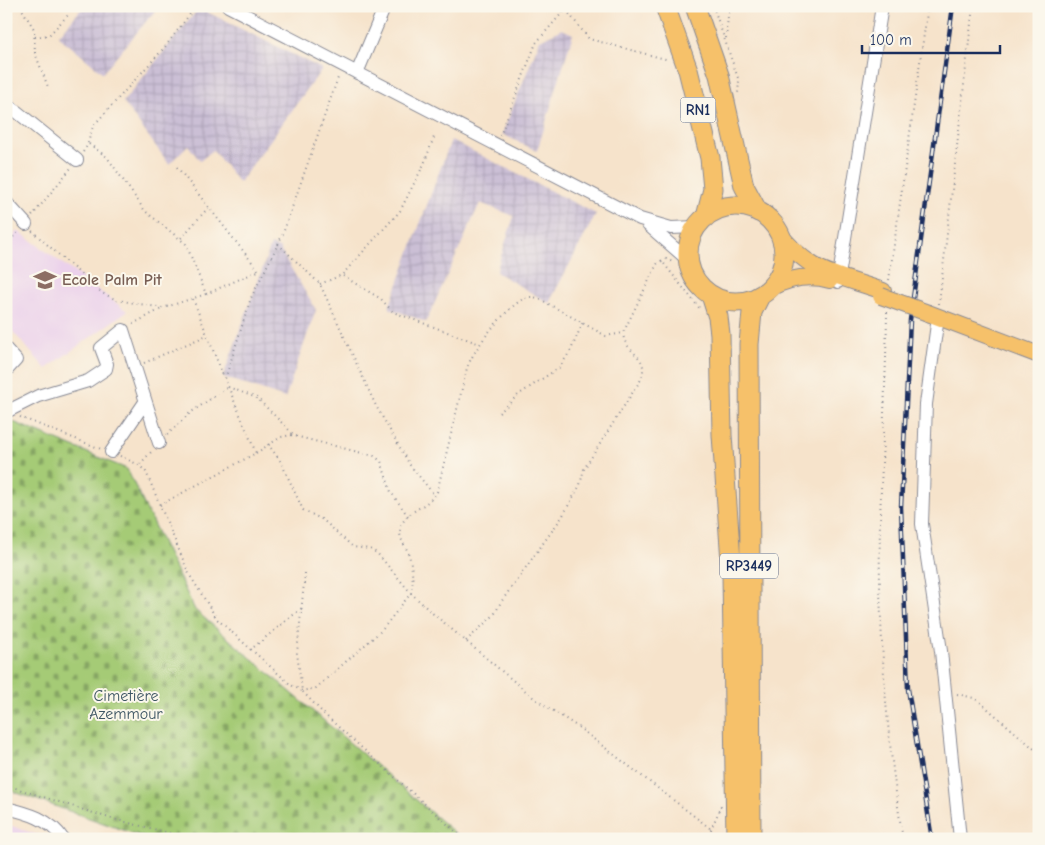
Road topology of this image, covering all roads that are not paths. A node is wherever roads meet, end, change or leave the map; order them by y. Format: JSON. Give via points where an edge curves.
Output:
{"nodes":[{"id":1,"x":228,"y":6,"type":"edge"},
{"id":2,"x":385,"y":6,"type":"edge"},
{"id":3,"x":665,"y":6,"type":"edge"},
{"id":4,"x":695,"y":6,"type":"edge"},
{"id":5,"x":882,"y":6,"type":"edge"},
{"id":6,"x":357,"y":73,"type":"junction"},
{"id":7,"x":6,"y":103,"type":"edge"},
{"id":8,"x":77,"y":160,"type":"road end"},
{"id":9,"x":8,"y":206,"type":"edge"},
{"id":10,"x":763,"y":208,"type":"junction"},
{"id":11,"x":640,"y":219,"type":"junction"},
{"id":12,"x":701,"y":222,"type":"junction"},
{"id":13,"x":26,"y":224,"type":"road end"},
{"id":14,"x":780,"y":226,"type":"junction"},
{"id":15,"x":689,"y":265,"type":"junction"},
{"id":16,"x":838,"y":279,"type":"junction"},
{"id":17,"x":765,"y":292,"type":"junction"},
{"id":18,"x":711,"y":295,"type":"junction"},
{"id":19,"x":934,"y":312,"type":"junction"},
{"id":20,"x":1039,"y":348,"type":"edge"},
{"id":21,"x":6,"y":349,"type":"edge"},
{"id":22,"x":1039,"y":355,"type":"edge"},
{"id":23,"x":6,"y":371,"type":"edge"},
{"id":24,"x":145,"y":402,"type":"junction"},
{"id":25,"x":6,"y":412,"type":"edge"},
{"id":26,"x":159,"y":443,"type":"road end"},
{"id":27,"x":111,"y":452,"type":"road end"},
{"id":28,"x":6,"y":808,"type":"edge"},
{"id":29,"x":63,"y":839,"type":"edge"},
{"id":30,"x":736,"y":839,"type":"edge"},
{"id":31,"x":751,"y":839,"type":"edge"},
{"id":32,"x":960,"y":839,"type":"edge"}],
"edges":[{"from":1,"to":6,"type":"street"},
{"from":2,"to":6,"type":"street"},
{"from":3,"to":12,"type":"highway","number":"RN1","via":[[688,70],[713,174],[712,195]]},
{"from":4,"to":10,"type":"highway","number":"RN1","via":[[719,75],[744,186]]},
{"from":5,"to":16,"type":"street"},
{"from":6,"to":11,"type":"street"},
{"from":7,"to":8,"type":"street"},
{"from":9,"to":13,"type":"street"},
{"from":10,"to":12,"type":"highway","via":[[726,207]]},
{"from":10,"to":14,"type":"highway","number":"RN1"},
{"from":11,"to":12,"type":"street","via":[[671,228]]},
{"from":11,"to":15,"type":"street"},
{"from":12,"to":15,"type":"highway","number":"RN1","via":[[691,237]]},
{"from":14,"to":16,"type":"main road","number":"RN1","via":[[794,252]]},
{"from":14,"to":17,"type":"highway","via":[[783,259],[778,278]]},
{"from":15,"to":18,"type":"highway","via":[[699,285]]},
{"from":16,"to":17,"type":"main road","number":"RN1","via":[[795,278]]},
{"from":16,"to":19,"type":"main road","number":"RN1"},
{"from":17,"to":18,"type":"highway","number":"RN1","via":[[735,302]]},
{"from":17,"to":31,"type":"highway","number":"RP3449","via":[[752,312],[749,344]]},
{"from":18,"to":30,"type":"highway","number":"RP3449","via":[[720,334],[722,435],[732,575]]},
{"from":19,"to":20,"type":"main road","number":"RN1"},
{"from":19,"to":22,"type":"main road","number":"RN1"},
{"from":19,"to":32,"type":"street","via":[[926,404],[922,524],[945,693]]},
{"from":21,"to":23,"type":"street","via":[[16,360]]},
{"from":24,"to":25,"type":"street","via":[[123,330],[100,348],[106,369],[88,380],[38,396]]},
{"from":24,"to":26,"type":"street"},
{"from":24,"to":27,"type":"street"},
{"from":28,"to":29,"type":"street","via":[[38,817]]}]}
